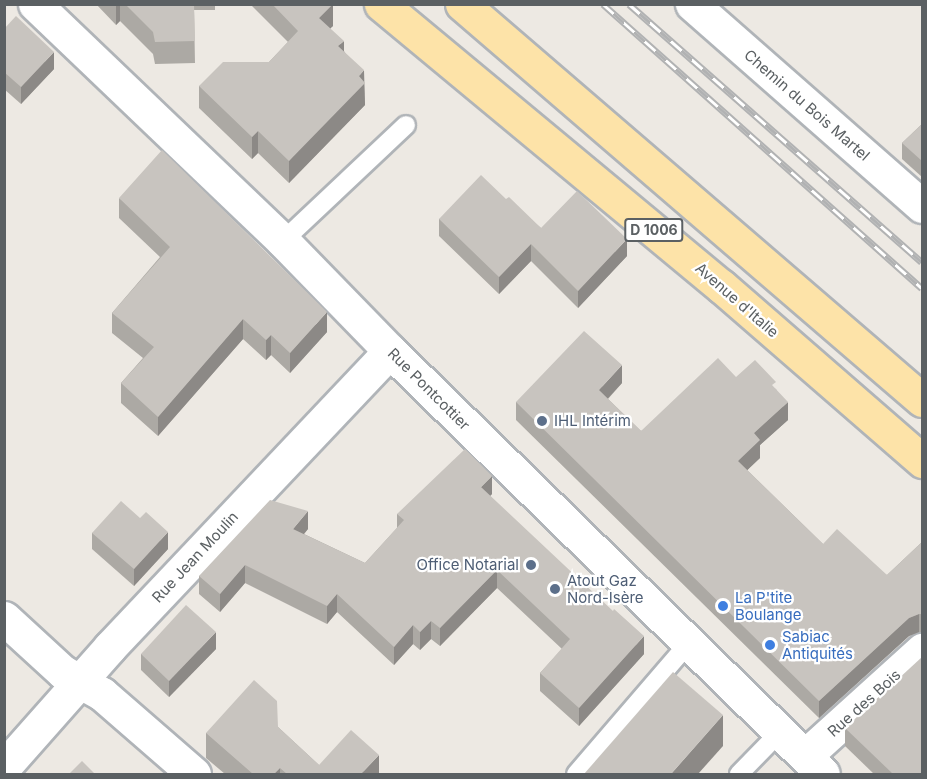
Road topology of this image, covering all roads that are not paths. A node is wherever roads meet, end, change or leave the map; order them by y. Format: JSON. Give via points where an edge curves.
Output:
{"nodes":[{"id":1,"x":35,"y":4,"type":"edge"},
{"id":2,"x":381,"y":4,"type":"edge"},
{"id":3,"x":462,"y":4,"type":"edge"},
{"id":4,"x":692,"y":4,"type":"edge"},
{"id":5,"x":405,"y":125,"type":"dead end"},
{"id":6,"x":922,"y":206,"type":"edge"},
{"id":7,"x":283,"y":241,"type":"junction"},
{"id":8,"x":390,"y":351,"type":"junction"},
{"id":9,"x":922,"y":400,"type":"edge"},
{"id":10,"x":922,"y":461,"type":"edge"},
{"id":11,"x":4,"y":618,"type":"edge"},
{"id":12,"x":688,"y":644,"type":"junction"},
{"id":13,"x":922,"y":650,"type":"edge"},
{"id":14,"x":80,"y":681,"type":"junction"},
{"id":15,"x":780,"y":732,"type":"junction"},
{"id":16,"x":814,"y":765,"type":"edge"},
{"id":17,"x":4,"y":767,"type":"edge"},
{"id":18,"x":194,"y":774,"type":"edge"},
{"id":19,"x":576,"y":774,"type":"edge"},
{"id":20,"x":738,"y":774,"type":"edge"}],
"edges":[{"from":1,"to":7,"type":"street","name":"Rue Pontcottier"},
{"from":2,"to":10,"type":"main road","name":"Avenue d'Italie","number":"D 1006","via":[[721,286]]},
{"from":3,"to":9,"type":"main road","number":"D 1006"},
{"from":4,"to":6,"type":"street","name":"Chemin du Bois Martel"},
{"from":5,"to":7,"type":"lane"},
{"from":7,"to":8,"type":"street","name":"Rue Pontcottier"},
{"from":8,"to":12,"type":"street","name":"Rue Pontcottier"},
{"from":8,"to":14,"type":"street","name":"Rue Jean Moulin"},
{"from":11,"to":14,"type":"street","via":[[63,672]]},
{"from":12,"to":15,"type":"street","name":"Rue Pontcottier"},
{"from":12,"to":19,"type":"lane"},
{"from":13,"to":16,"type":"street","name":"Rue des Bois"},
{"from":14,"to":17,"type":"street","name":"Rue Jean Moulin"},
{"from":14,"to":18,"type":"street","via":[[102,694]]},
{"from":15,"to":16,"type":"street","name":"Rue Pontcottier"},
{"from":15,"to":20,"type":"lane"}]}
